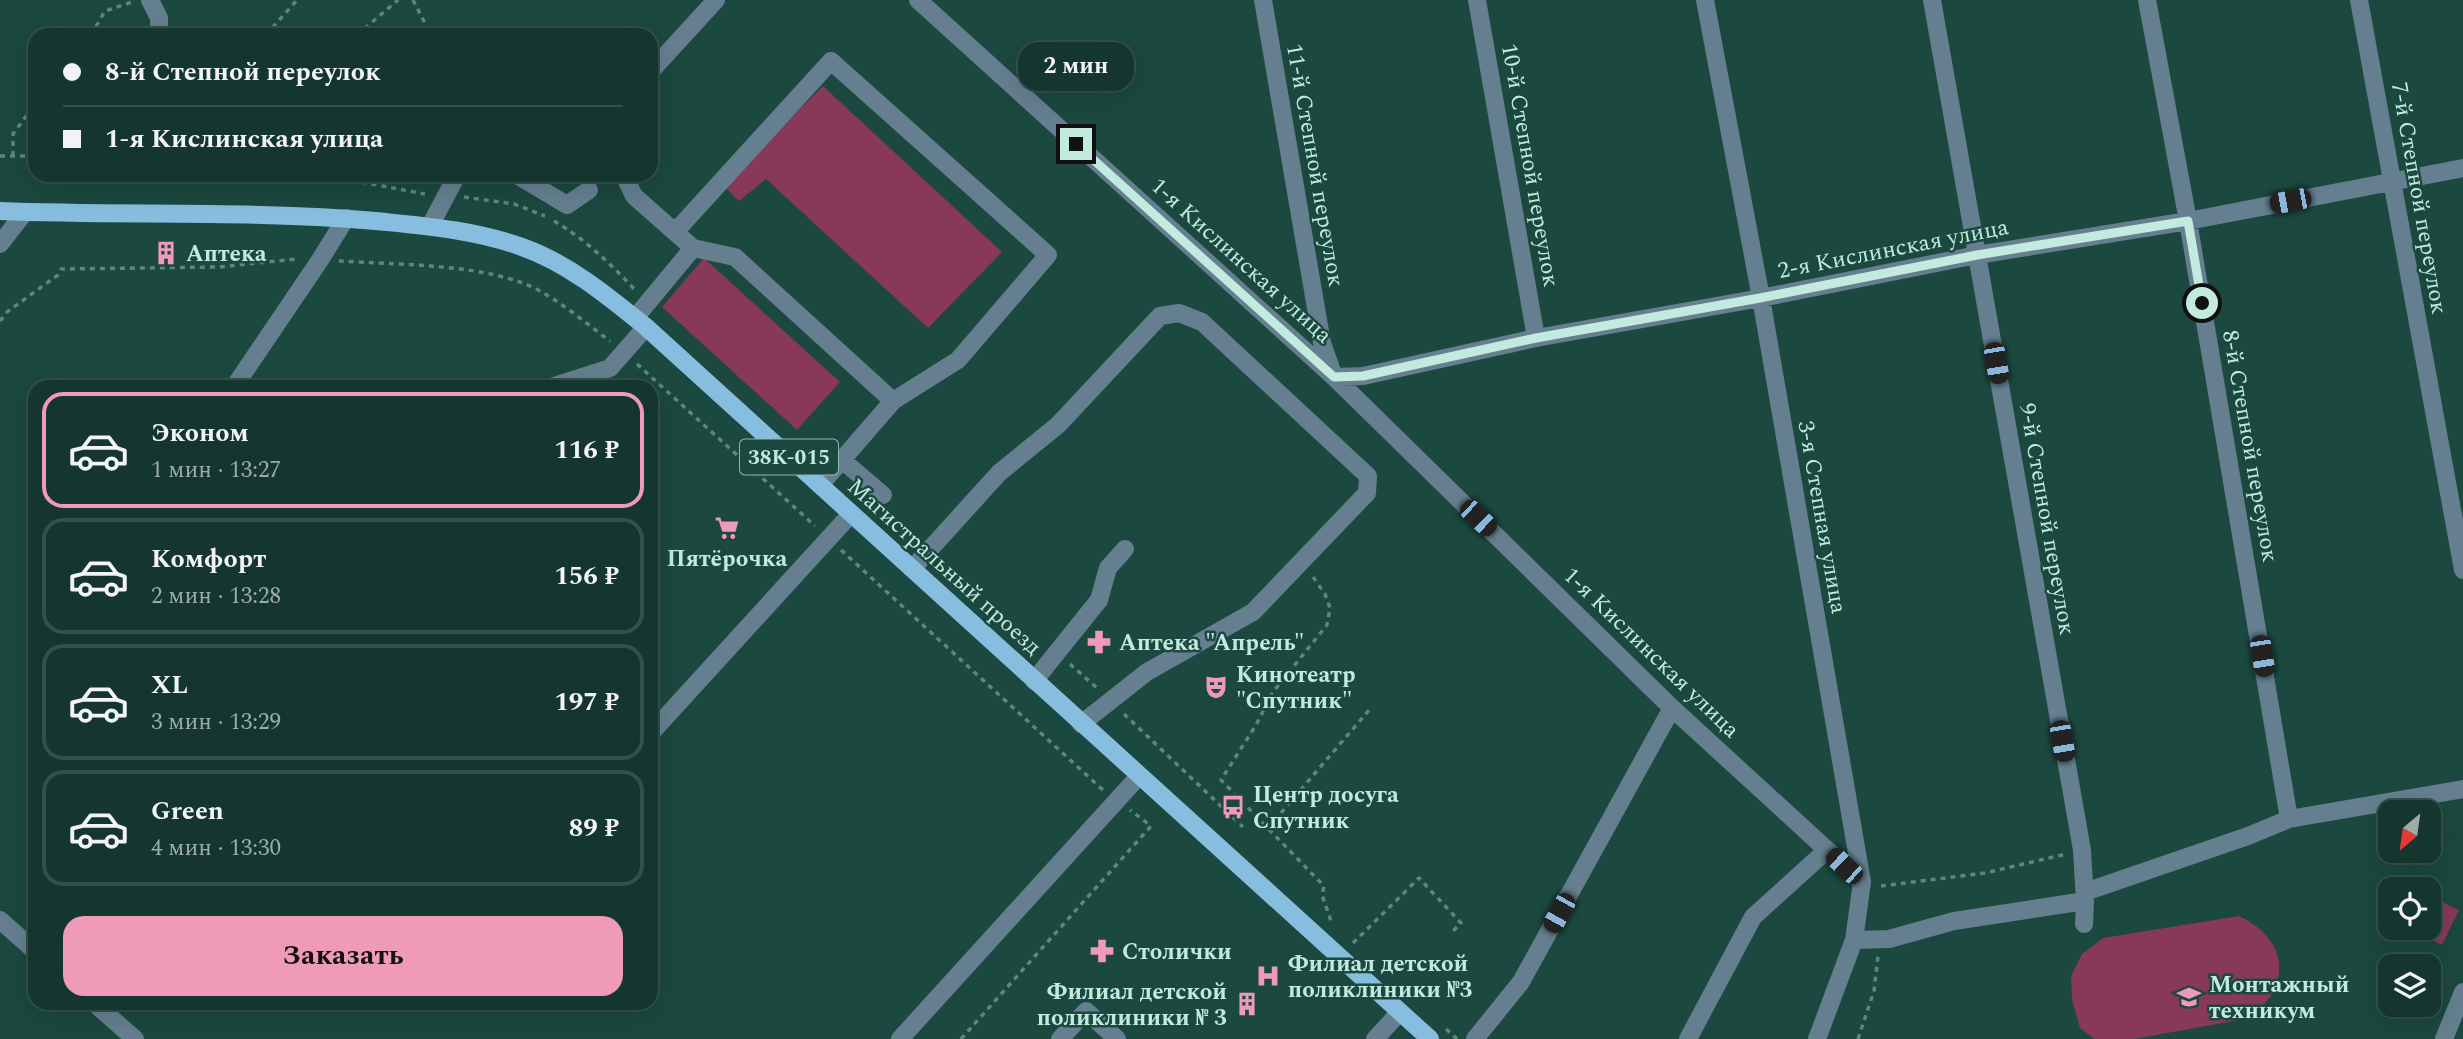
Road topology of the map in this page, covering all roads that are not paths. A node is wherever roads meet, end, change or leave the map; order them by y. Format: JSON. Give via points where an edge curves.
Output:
{"nodes":[{"id":1,"x":150,"y":0,"type":"edge"},
{"id":2,"x":716,"y":0,"type":"edge"},
{"id":3,"x":918,"y":0,"type":"edge"},
{"id":4,"x":1263,"y":0,"type":"edge"},
{"id":5,"x":1477,"y":0,"type":"edge"},
{"id":6,"x":1705,"y":0,"type":"edge"},
{"id":7,"x":1932,"y":0,"type":"edge"},
{"id":8,"x":2147,"y":0,"type":"edge"},
{"id":9,"x":2359,"y":0,"type":"edge"},
{"id":10,"x":159,"y":28,"type":"edge"},
{"id":11,"x":658,"y":63,"type":"edge"},
{"id":12,"x":2463,"y":168,"type":"edge"},
{"id":13,"x":2392,"y":181,"type":"junction"},
{"id":14,"x":453,"y":182,"type":"edge"},
{"id":15,"x":529,"y":182,"type":"edge"},
{"id":16,"x":628,"y":182,"type":"edge"},
{"id":17,"x":589,"y":190,"type":"dead end"},
{"id":18,"x":0,"y":212,"type":"edge"},
{"id":19,"x":25,"y":212,"type":"junction"},
{"id":20,"x":346,"y":218,"type":"junction"},
{"id":21,"x":2188,"y":221,"type":"junction"},
{"id":22,"x":430,"y":226,"type":"junction"},
{"id":23,"x":674,"y":232,"type":"junction"},
{"id":24,"x":0,"y":244,"type":"edge"},
{"id":25,"x":693,"y":248,"type":"junction"},
{"id":26,"x":1977,"y":255,"type":"junction"},
{"id":27,"x":1760,"y":298,"type":"junction"},
{"id":28,"x":641,"y":322,"type":"junction"},
{"id":29,"x":1536,"y":338,"type":"junction"},
{"id":30,"x":1334,"y":377,"type":"junction"},
{"id":31,"x":239,"y":380,"type":"edge"},
{"id":32,"x":573,"y":380,"type":"edge"},
{"id":33,"x":893,"y":401,"type":"junction"},
{"id":34,"x":842,"y":460,"type":"junction"},
{"id":35,"x":820,"y":485,"type":"junction"},
{"id":36,"x":883,"y":495,"type":"dead end"},
{"id":37,"x":851,"y":514,"type":"junction"},
{"id":38,"x":1125,"y":549,"type":"dead end"},
{"id":39,"x":912,"y":569,"type":"junction"},
{"id":40,"x":2463,"y":570,"type":"edge"},
{"id":41,"x":1034,"y":681,"type":"junction"},
{"id":42,"x":1672,"y":708,"type":"junction"},
{"id":43,"x":1081,"y":723,"type":"junction"},
{"id":44,"x":658,"y":725,"type":"edge"},
{"id":45,"x":1139,"y":776,"type":"junction"},
{"id":46,"x":2463,"y":789,"type":"edge"},
{"id":47,"x":2289,"y":818,"type":"junction"},
{"id":48,"x":1827,"y":850,"type":"junction"},
{"id":49,"x":1862,"y":882,"type":"junction"},
{"id":50,"x":2085,"y":896,"type":"junction"},
{"id":51,"x":0,"y":920,"type":"edge"},
{"id":52,"x":2084,"y":924,"type":"dead end"},
{"id":53,"x":1854,"y":940,"type":"junction"},
{"id":54,"x":28,"y":945,"type":"edge"},
{"id":55,"x":2463,"y":992,"type":"edge"},
{"id":56,"x":102,"y":1010,"type":"edge"},
{"id":57,"x":1400,"y":1012,"type":"junction"},
{"id":58,"x":135,"y":1039,"type":"edge"},
{"id":59,"x":900,"y":1039,"type":"edge"},
{"id":60,"x":1060,"y":1039,"type":"edge"},
{"id":61,"x":1117,"y":1039,"type":"edge"},
{"id":62,"x":1375,"y":1039,"type":"edge"},
{"id":63,"x":1430,"y":1039,"type":"edge"},
{"id":64,"x":1475,"y":1039,"type":"edge"},
{"id":65,"x":1688,"y":1039,"type":"edge"},
{"id":66,"x":1817,"y":1039,"type":"edge"},
{"id":67,"x":2444,"y":1039,"type":"edge"}],
"edges":[{"from":1,"to":10,"type":"street"},
{"from":2,"to":11,"type":"street"},
{"from":3,"to":30,"type":"street","name":"1-я Кислинская улица"},
{"from":4,"to":30,"type":"street","name":"11-й Степной переулок","via":[[1322,343]]},
{"from":5,"to":29,"type":"street","name":"10-й Степной переулок"},
{"from":6,"to":27,"type":"street","name":"3-я Степная улица"},
{"from":7,"to":26,"type":"street","name":"9-й Степной переулок"},
{"from":8,"to":21,"type":"street","name":"8-й Степной переулок"},
{"from":9,"to":13,"type":"street","name":"7-й Степной переулок"},
{"from":12,"to":13,"type":"street","name":"2-я Кислинская улица"},
{"from":13,"to":21,"type":"street","name":"2-я Кислинская улица"},
{"from":13,"to":40,"type":"street","name":"7-й Степной переулок"},
{"from":14,"to":22,"type":"street"},
{"from":15,"to":17,"type":"street","via":[[567,205]]},
{"from":16,"to":23,"type":"street","via":[[634,195]]},
{"from":18,"to":19,"type":"main road","name":"Магистральный проезд","number":"38К-015"},
{"from":19,"to":20,"type":"main road","name":"Магистральный проезд","number":"38К-015"},
{"from":19,"to":24,"type":"street"},
{"from":20,"to":22,"type":"main road","name":"Магистральный проезд","number":"38К-015"},
{"from":20,"to":31,"type":"street"},
{"from":21,"to":26,"type":"street","name":"2-я Кислинская улица"},
{"from":21,"to":47,"type":"street","name":"8-й Степной переулок"},
{"from":22,"to":28,"type":"main road","name":"Магистральный проезд","number":"38К-015","via":[[524,247],[556,262]]},
{"from":23,"to":25,"type":"street"},
{"from":23,"to":33,"type":"street","via":[[831,61],[1048,255],[958,360]]},
{"from":25,"to":28,"type":"street"},
{"from":25,"to":33,"type":"street","via":[[735,257]]},
{"from":26,"to":27,"type":"street","name":"2-я Кислинская улица"},
{"from":26,"to":50,"type":"street","name":"9-й Степной переулок","via":[[2082,850]]},
{"from":27,"to":29,"type":"street","name":"2-я Кислинская улица"},
{"from":27,"to":49,"type":"street","name":"3-я Степная улица"},
{"from":28,"to":32,"type":"street","via":[[610,368]]},
{"from":28,"to":35,"type":"main road","name":"Магистральный проезд","number":"38К-015"},
{"from":29,"to":30,"type":"street","name":"2-я Кислинская улица","via":[[1363,376]]},
{"from":30,"to":42,"type":"street","name":"1-я Кислинская улица"},
{"from":33,"to":34,"type":"street"},
{"from":34,"to":35,"type":"street"},
{"from":34,"to":36,"type":"street"},
{"from":35,"to":37,"type":"main road","name":"Магистральный проезд","number":"38К-015"},
{"from":37,"to":39,"type":"main road","name":"Магистральный проезд","number":"38К-015"},
{"from":37,"to":44,"type":"street"},
{"from":38,"to":41,"type":"street","via":[[1108,568],[1099,600]]},
{"from":39,"to":41,"type":"main road","name":"Магистральный проезд","number":"38К-015"},
{"from":39,"to":43,"type":"street","via":[[999,473],[1058,425],[1160,316],[1179,313],[1202,322],[1368,476],[1367,493],[1253,612],[1147,672]]},
{"from":41,"to":43,"type":"main road","name":"Магистральный проезд","number":"38К-015"},
{"from":42,"to":48,"type":"street","name":"1-я Кислинская улица"},
{"from":42,"to":64,"type":"street","via":[[1521,982]]},
{"from":43,"to":45,"type":"main road","name":"Магистральный проезд","number":"38К-015"},
{"from":45,"to":57,"type":"main road","name":"Магистральный проезд","number":"38К-015"},
{"from":45,"to":59,"type":"street"},
{"from":46,"to":47,"type":"street"},
{"from":47,"to":50,"type":"street"},
{"from":48,"to":49,"type":"street","name":"1-я Кислинская улица"},
{"from":48,"to":65,"type":"street","via":[[1753,917]]},
{"from":49,"to":53,"type":"street","name":"3-я Степная улица"},
{"from":50,"to":52,"type":"street","name":"9-й Степной переулок"},
{"from":50,"to":53,"type":"street","via":[[1954,921],[1889,939]]},
{"from":51,"to":54,"type":"street"},
{"from":53,"to":66,"type":"street","name":"3-я Степная улица"},
{"from":55,"to":67,"type":"street"},
{"from":56,"to":58,"type":"street"},
{"from":57,"to":62,"type":"street"},
{"from":57,"to":63,"type":"main road","name":"Магистральный проезд","number":"38К-015"},
{"from":60,"to":61,"type":"street","via":[[1086,1011]]}]}
